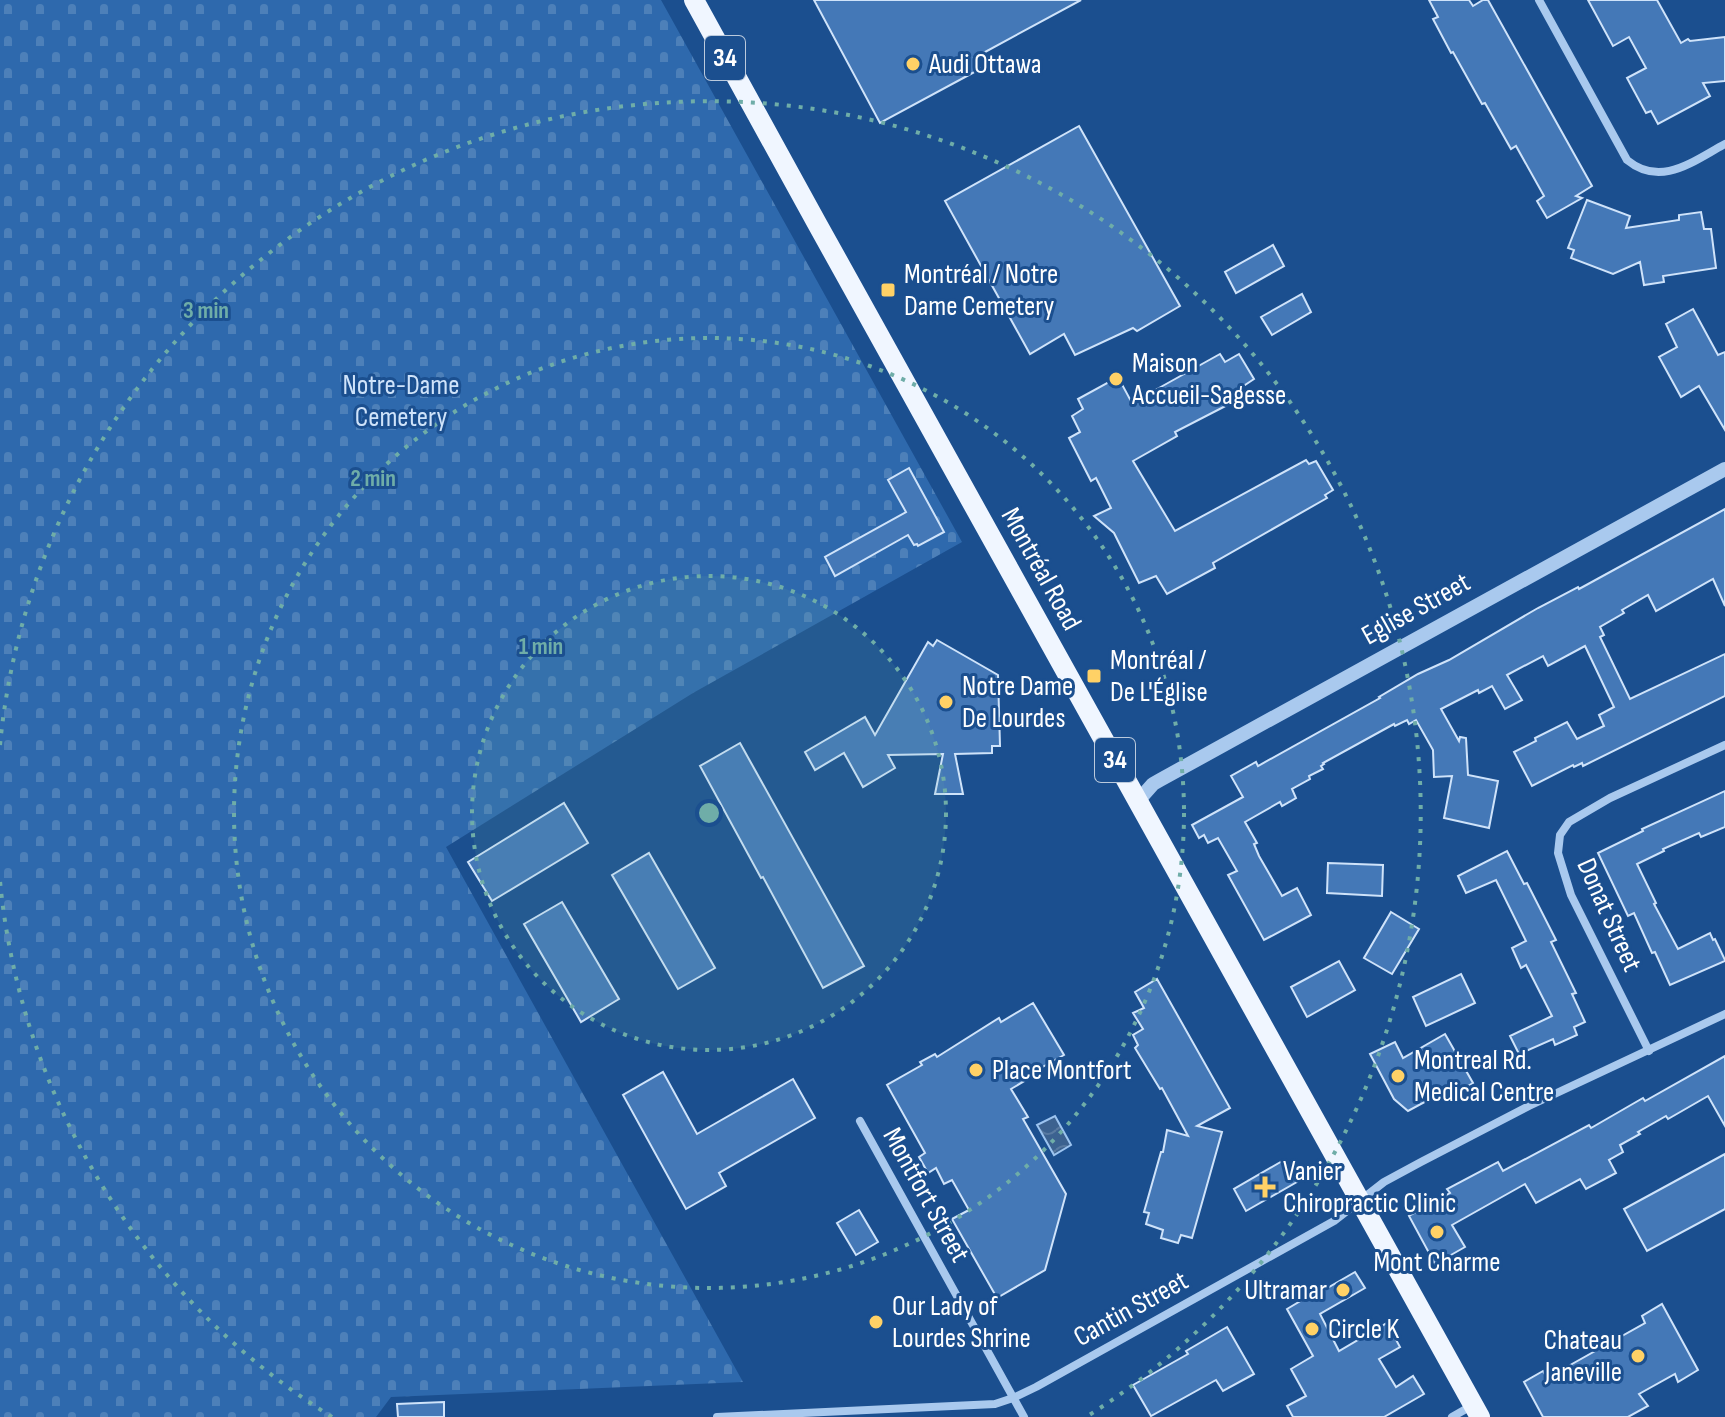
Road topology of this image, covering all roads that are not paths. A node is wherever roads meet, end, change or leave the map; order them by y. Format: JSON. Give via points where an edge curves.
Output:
{"nodes":[{"id":1,"x":694,"y":0,"type":"edge"},
{"id":2,"x":1539,"y":0,"type":"edge"},
{"id":3,"x":1725,"y":144,"type":"edge"},
{"id":4,"x":1725,"y":469,"type":"edge"},
{"id":5,"x":1725,"y":745,"type":"edge"},
{"id":6,"x":1137,"y":802,"type":"junction"},
{"id":7,"x":1725,"y":1014,"type":"edge"},
{"id":8,"x":1649,"y":1051,"type":"junction"},
{"id":9,"x":860,"y":1121,"type":"dead end"},
{"id":10,"x":1359,"y":1202,"type":"junction"},
{"id":11,"x":1013,"y":1398,"type":"junction"},
{"id":12,"x":1477,"y":1411,"type":"edge"},
{"id":13,"x":717,"y":1417,"type":"edge"},
{"id":14,"x":1024,"y":1417,"type":"edge"},
{"id":15,"x":1452,"y":1417,"type":"edge"}],
"edges":[{"from":1,"to":6,"type":"main road","name":"Montréal Road","number":"34"},
{"from":2,"to":3,"type":"street","via":[[1635,167],[1665,174]]},
{"from":4,"to":6,"type":"street","name":"Eglise Street","via":[[1160,780]]},
{"from":5,"to":8,"type":"street","name":"Donat Street","via":[[1610,798],[1569,822],[1560,835],[1558,853],[1571,895]]},
{"from":6,"to":10,"type":"main road","name":"Montréal Road","number":"34"},
{"from":7,"to":8,"type":"street","name":"Cantin Street"},
{"from":8,"to":10,"type":"street","name":"Cantin Street","via":[[1421,1162]]},
{"from":9,"to":11,"type":"street","name":"Montfort Street"},
{"from":10,"to":11,"type":"street","name":"Cantin Street","via":[[1334,1221]]},
{"from":10,"to":12,"type":"main road","name":"Montréal Road","number":"34"},
{"from":11,"to":13,"type":"street","name":"Cantin Street","via":[[995,1404]]},
{"from":11,"to":14,"type":"street","name":"Montfort Street"},
{"from":12,"to":15,"type":"street"}]}
